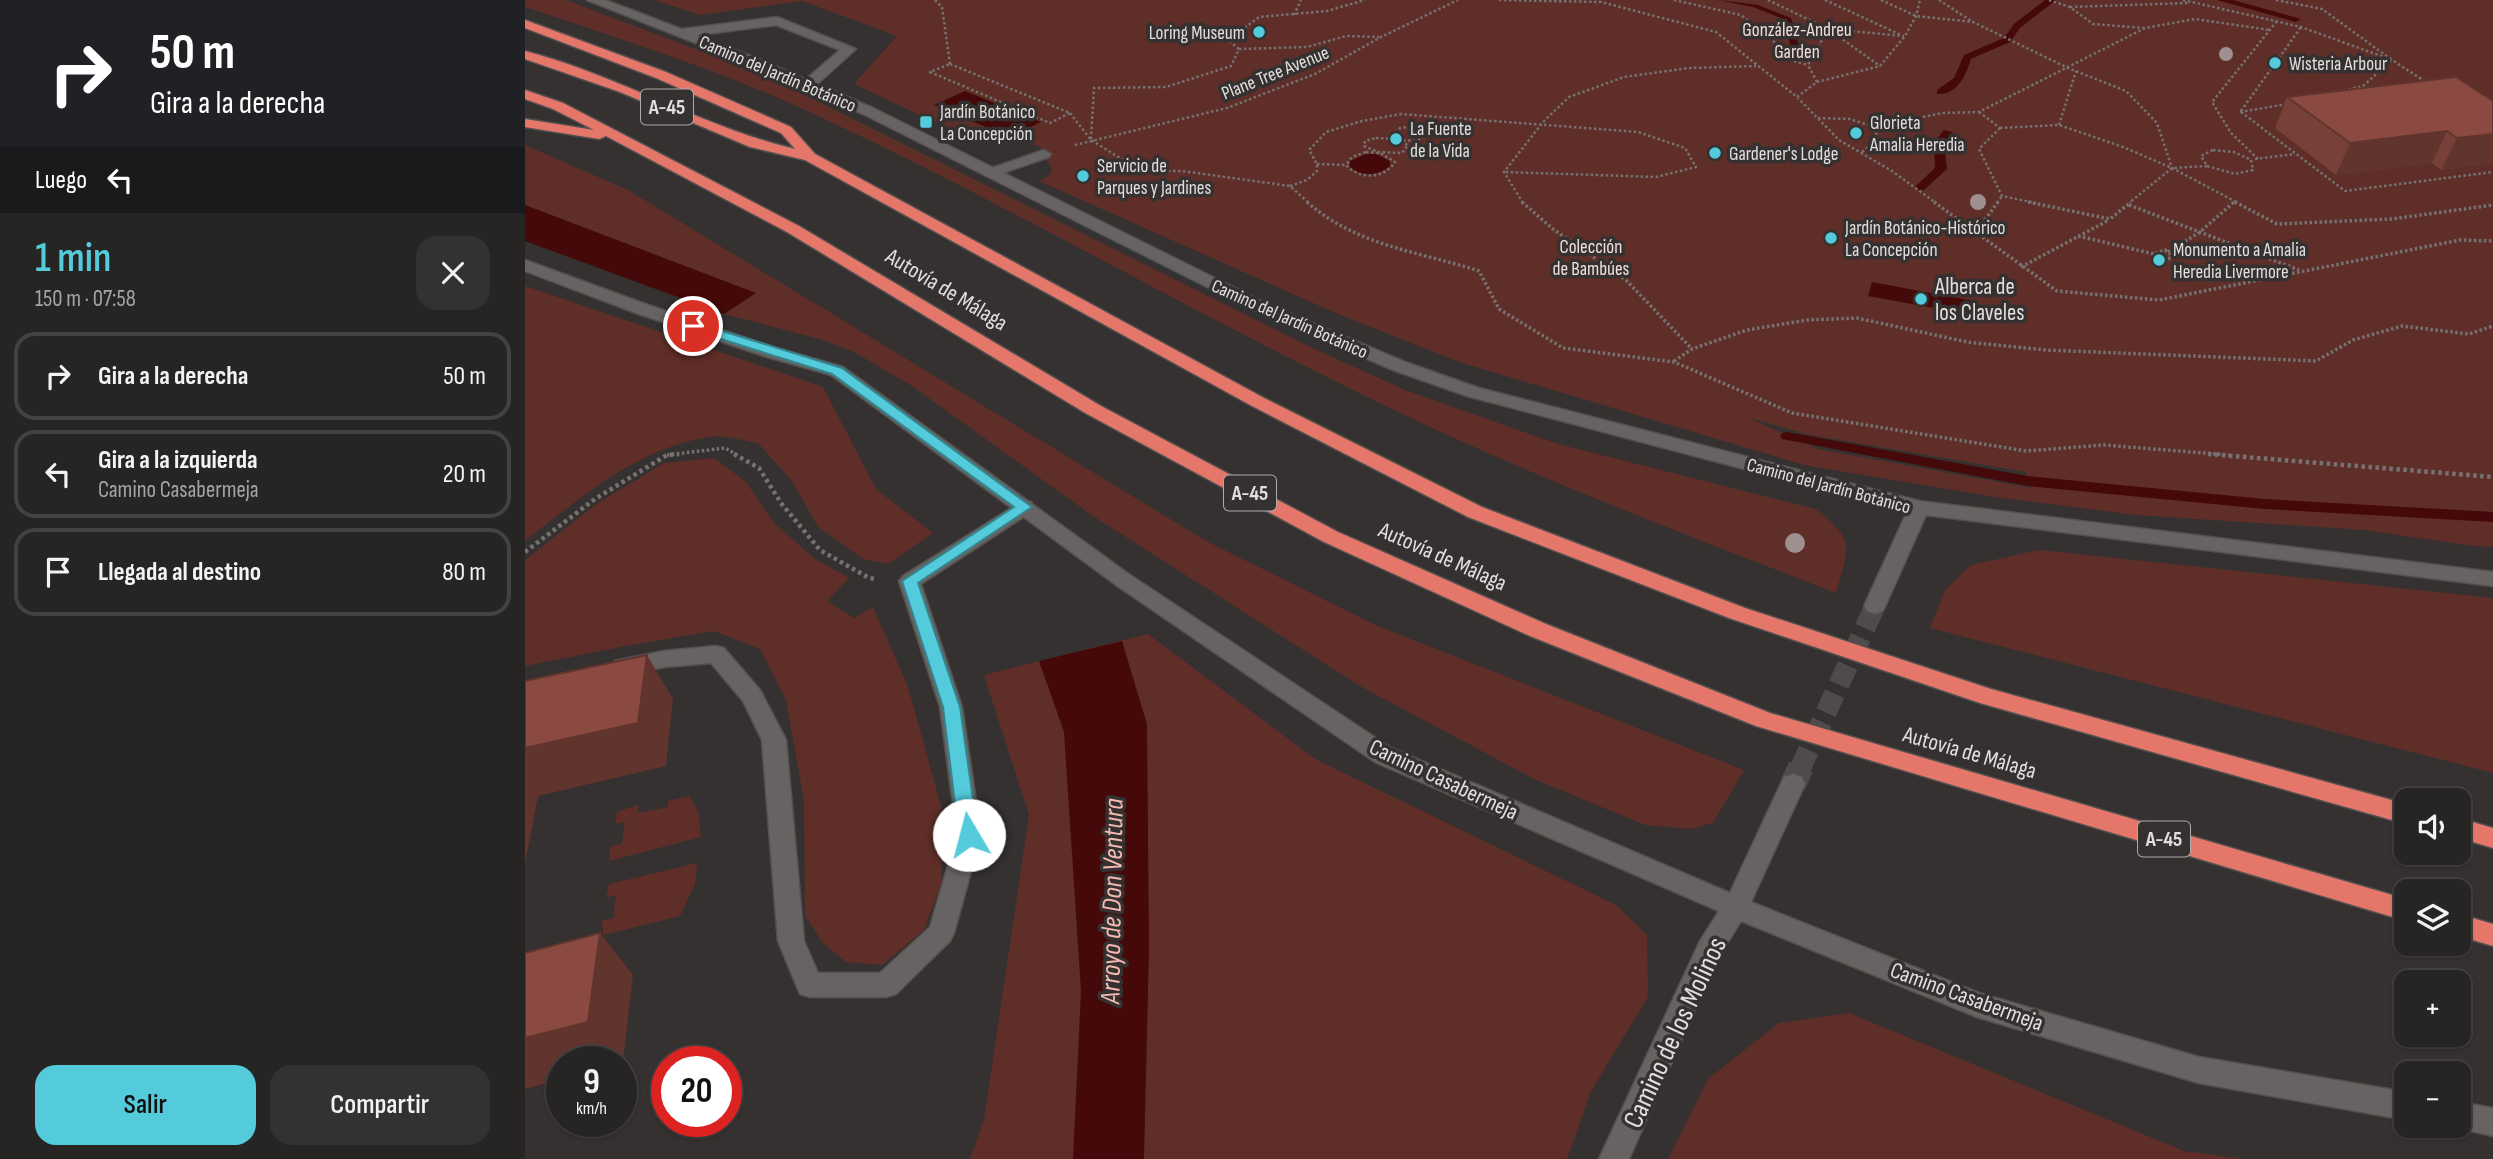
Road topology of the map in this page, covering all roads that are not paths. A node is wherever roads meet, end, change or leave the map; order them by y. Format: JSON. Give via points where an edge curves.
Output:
{"nodes":[{"id":1,"x":593,"y":0,"type":"edge"},
{"id":2,"x":525,"y":24,"type":"edge"},
{"id":3,"x":683,"y":33,"type":"junction"},
{"id":4,"x":525,"y":55,"type":"edge"},
{"id":5,"x":809,"y":84,"type":"junction"},
{"id":6,"x":525,"y":94,"type":"edge"},
{"id":7,"x":525,"y":123,"type":"edge"},
{"id":8,"x":615,"y":137,"type":"junction"},
{"id":9,"x":1044,"y":154,"type":"dead end"},
{"id":10,"x":810,"y":157,"type":"junction"},
{"id":11,"x":991,"y":173,"type":"junction"},
{"id":12,"x":525,"y":265,"type":"edge"},
{"id":13,"x":1024,"y":507,"type":"junction"},
{"id":14,"x":1919,"y":508,"type":"junction"},
{"id":15,"x":2493,"y":579,"type":"edge"},
{"id":16,"x":1875,"y":606,"type":"tunnel mouth"},
{"id":17,"x":601,"y":672,"type":"edge"},
{"id":18,"x":1793,"y":784,"type":"tunnel mouth"},
{"id":19,"x":2394,"y":811,"type":"edge"},
{"id":20,"x":2471,"y":832,"type":"edge"},
{"id":21,"x":2493,"y":838,"type":"edge"},
{"id":22,"x":2394,"y":905,"type":"edge"},
{"id":23,"x":1736,"y":907,"type":"junction"},
{"id":24,"x":2471,"y":929,"type":"edge"},
{"id":25,"x":2493,"y":935,"type":"edge"},
{"id":26,"x":2394,"y":1105,"type":"edge"},
{"id":27,"x":2471,"y":1118,"type":"edge"},
{"id":28,"x":2493,"y":1122,"type":"edge"},
{"id":29,"x":1614,"y":1159,"type":"edge"}],
"edges":[{"from":1,"to":3,"type":"street","name":"Camino del Jardín Botánico"},
{"from":2,"to":10,"type":"highway","via":[[661,75],[786,130]]},
{"from":3,"to":5,"type":"street","name":"Camino del Jardín Botánico"},
{"from":3,"to":5,"type":"street","via":[[777,21],[849,49]]},
{"from":4,"to":10,"type":"highway","name":"Autovía de Málaga","number":"A-45","via":[[625,89],[755,144]]},
{"from":5,"to":11,"type":"street","name":"Camino del Jardín Botánico"},
{"from":6,"to":8,"type":"highway","name":"Autovía de Málaga","number":"A-45"},
{"from":7,"to":8,"type":"highway"},
{"from":8,"to":22,"type":"highway","name":"Autovía de Málaga","number":"A-45","via":[[793,229],[1094,410],[1308,524],[1538,630],[1764,720]]},
{"from":9,"to":11,"type":"street"},
{"from":10,"to":19,"type":"highway","name":"Autovía de Málaga","number":"A-45","via":[[1258,402],[1475,512],[1737,613],[1988,697]]},
{"from":11,"to":14,"type":"street","name":"Camino del Jardín Botánico","via":[[1269,313],[1425,376]]},
{"from":12,"to":13,"type":"street","name":"Camino Casabermeja","via":[[837,371]]},
{"from":13,"to":17,"type":"street","via":[[910,581],[951,707],[969,835],[941,933],[886,985],[810,985],[791,942],[774,740],[751,696],[716,654]]},
{"from":13,"to":23,"type":"street","name":"Camino Casabermeja","via":[[1122,579],[1383,755]]},
{"from":14,"to":15,"type":"street"},
{"from":14,"to":16,"type":"street","name":"Camino del Jardín Botánico"},
{"from":18,"to":23,"type":"street"},
{"from":20,"to":21,"type":"highway"},
{"from":23,"to":26,"type":"street","name":"Camino Casabermeja","via":[[1977,1005],[2199,1070]]},
{"from":23,"to":29,"type":"street","name":"Camino de los Molinos","via":[[1709,949]]},
{"from":24,"to":25,"type":"highway"},
{"from":27,"to":28,"type":"street"}]}
